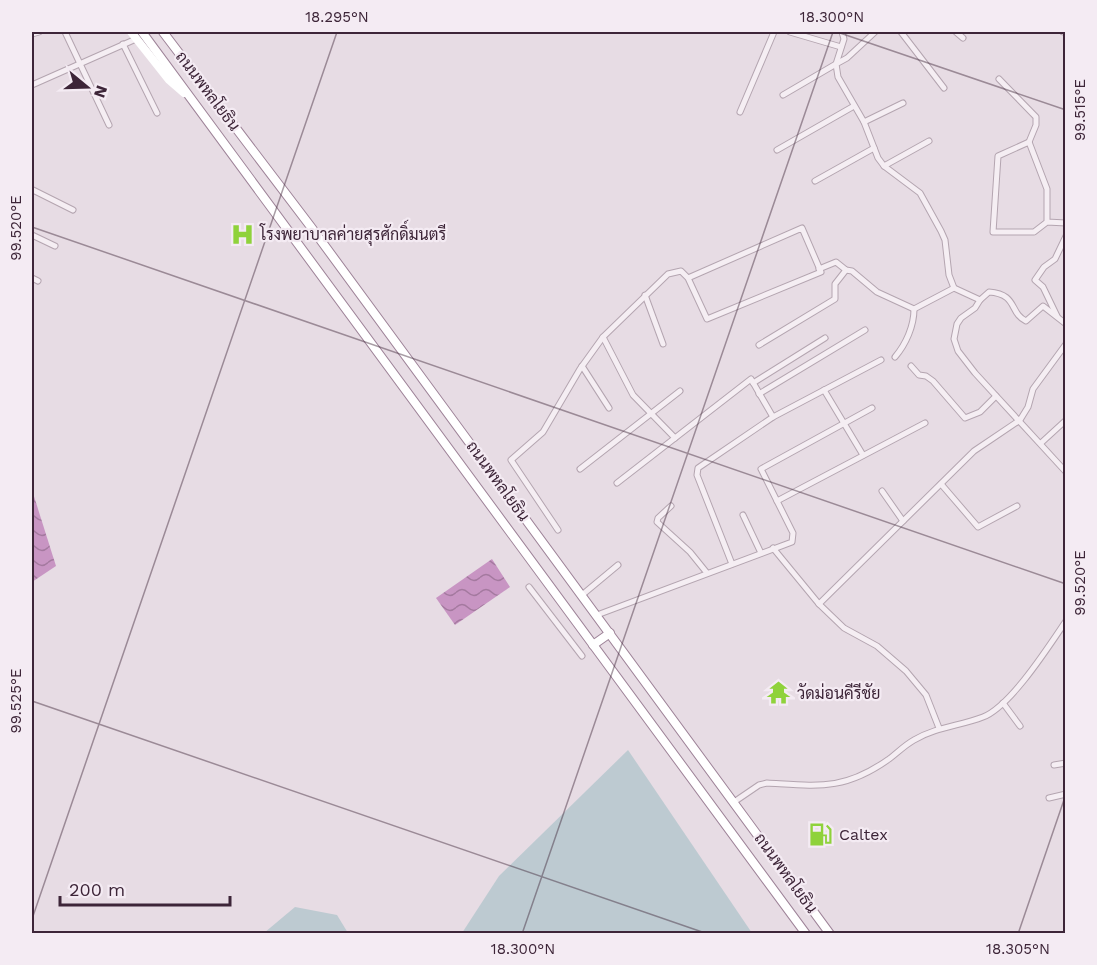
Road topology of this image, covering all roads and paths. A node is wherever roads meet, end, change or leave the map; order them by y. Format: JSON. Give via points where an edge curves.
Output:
{"nodes":[{"id":1,"x":39,"y":32,"type":"edge"},
{"id":2,"x":65,"y":32,"type":"edge"},
{"id":3,"x":163,"y":32,"type":"edge"},
{"id":4,"x":774,"y":32,"type":"edge"},
{"id":5,"x":790,"y":32,"type":"edge"},
{"id":6,"x":842,"y":32,"type":"edge"},
{"id":7,"x":851,"y":32,"type":"edge"},
{"id":8,"x":875,"y":32,"type":"edge"},
{"id":9,"x":901,"y":32,"type":"edge"},
{"id":10,"x":956,"y":32,"type":"edge"},
{"id":11,"x":32,"y":34,"type":"edge"},
{"id":12,"x":136,"y":34,"type":"edge"},
{"id":13,"x":963,"y":38,"type":"dead end"},
{"id":14,"x":844,"y":39,"type":"junction"},
{"id":15,"x":123,"y":44,"type":"junction"},
{"id":16,"x":841,"y":47,"type":"junction"},
{"id":17,"x":80,"y":64,"type":"junction"},
{"id":18,"x":836,"y":64,"type":"junction"},
{"id":19,"x":999,"y":79,"type":"dead end"},
{"id":20,"x":32,"y":85,"type":"edge"},
{"id":21,"x":944,"y":88,"type":"dead end"},
{"id":22,"x":783,"y":95,"type":"dead end"},
{"id":23,"x":903,"y":103,"type":"dead end"},
{"id":24,"x":854,"y":106,"type":"junction"},
{"id":25,"x":740,"y":112,"type":"dead end"},
{"id":26,"x":157,"y":113,"type":"dead end"},
{"id":27,"x":864,"y":122,"type":"junction"},
{"id":28,"x":109,"y":125,"type":"dead end"},
{"id":29,"x":929,"y":141,"type":"dead end"},
{"id":30,"x":1029,"y":142,"type":"junction"},
{"id":31,"x":874,"y":148,"type":"junction"},
{"id":32,"x":777,"y":150,"type":"dead end"},
{"id":33,"x":884,"y":166,"type":"junction"},
{"id":34,"x":814,"y":181,"type":"dead end"},
{"id":35,"x":32,"y":192,"type":"edge"},
{"id":36,"x":74,"y":210,"type":"dead end"},
{"id":37,"x":1047,"y":222,"type":"junction"},
{"id":38,"x":1065,"y":224,"type":"edge"},
{"id":39,"x":32,"y":235,"type":"edge"},
{"id":40,"x":1065,"y":237,"type":"edge"},
{"id":41,"x":55,"y":246,"type":"dead end"},
{"id":42,"x":819,"y":269,"type":"junction"},
{"id":43,"x":846,"y":270,"type":"junction"},
{"id":44,"x":688,"y":278,"type":"junction"},
{"id":45,"x":954,"y":288,"type":"junction"},
{"id":46,"x":645,"y":295,"type":"junction"},
{"id":47,"x":980,"y":300,"type":"junction"},
{"id":48,"x":914,"y":309,"type":"junction"},
{"id":49,"x":1058,"y":317,"type":"junction"},
{"id":50,"x":1065,"y":324,"type":"edge"},
{"id":51,"x":865,"y":330,"type":"dead end"},
{"id":52,"x":603,"y":337,"type":"junction"},
{"id":53,"x":825,"y":338,"type":"dead end"},
{"id":54,"x":663,"y":344,"type":"dead end"},
{"id":55,"x":1065,"y":344,"type":"edge"},
{"id":56,"x":759,"y":345,"type":"dead end"},
{"id":57,"x":896,"y":357,"type":"dead end"},
{"id":58,"x":881,"y":360,"type":"dead end"},
{"id":59,"x":582,"y":366,"type":"junction"},
{"id":60,"x":911,"y":366,"type":"dead end"},
{"id":61,"x":753,"y":383,"type":"junction"},
{"id":62,"x":824,"y":390,"type":"junction"},
{"id":63,"x":680,"y":391,"type":"dead end"},
{"id":64,"x":759,"y":394,"type":"junction"},
{"id":65,"x":996,"y":396,"type":"junction"},
{"id":66,"x":609,"y":408,"type":"dead end"},
{"id":67,"x":873,"y":408,"type":"dead end"},
{"id":68,"x":650,"y":414,"type":"junction"},
{"id":69,"x":773,"y":417,"type":"junction"},
{"id":70,"x":1020,"y":420,"type":"junction"},
{"id":71,"x":1065,"y":421,"type":"edge"},
{"id":72,"x":925,"y":423,"type":"dead end"},
{"id":73,"x":844,"y":424,"type":"junction"},
{"id":74,"x":675,"y":438,"type":"junction"},
{"id":75,"x":1041,"y":443,"type":"junction"},
{"id":76,"x":863,"y":455,"type":"junction"},
{"id":77,"x":580,"y":469,"type":"dead end"},
{"id":78,"x":1065,"y":472,"type":"edge"},
{"id":79,"x":617,"y":483,"type":"dead end"},
{"id":80,"x":941,"y":484,"type":"junction"},
{"id":81,"x":882,"y":491,"type":"dead end"},
{"id":82,"x":777,"y":501,"type":"junction"},
{"id":83,"x":671,"y":506,"type":"dead end"},
{"id":84,"x":1017,"y":506,"type":"dead end"},
{"id":85,"x":743,"y":515,"type":"dead end"},
{"id":86,"x":903,"y":521,"type":"junction"},
{"id":87,"x":558,"y":530,"type":"dead end"},
{"id":88,"x":773,"y":548,"type":"junction"},
{"id":89,"x":761,"y":553,"type":"junction"},
{"id":90,"x":732,"y":564,"type":"junction"},
{"id":91,"x":618,"y":565,"type":"dead end"},
{"id":92,"x":707,"y":573,"type":"junction"},
{"id":93,"x":529,"y":587,"type":"dead end"},
{"id":94,"x":582,"y":595,"type":"junction"},
{"id":95,"x":819,"y":604,"type":"junction"},
{"id":96,"x":597,"y":615,"type":"junction"},
{"id":97,"x":1065,"y":621,"type":"edge"},
{"id":98,"x":610,"y":633,"type":"junction"},
{"id":99,"x":592,"y":645,"type":"junction"},
{"id":100,"x":582,"y":656,"type":"dead end"},
{"id":101,"x":1003,"y":703,"type":"junction"},
{"id":102,"x":1020,"y":726,"type":"dead end"},
{"id":103,"x":939,"y":728,"type":"junction"},
{"id":104,"x":1065,"y":764,"type":"edge"},
{"id":105,"x":1054,"y":765,"type":"dead end"},
{"id":106,"x":1065,"y":794,"type":"edge"},
{"id":107,"x":1049,"y":798,"type":"dead end"},
{"id":108,"x":735,"y":802,"type":"junction"},
{"id":109,"x":806,"y":933,"type":"edge"},
{"id":110,"x":830,"y":933,"type":"edge"}],
"edges":[{"from":1,"to":11,"type":"street"},
{"from":2,"to":17,"type":"street"},
{"from":3,"to":94,"type":"highway","name":"ถนนพหลโยธิน"},
{"from":4,"to":25,"type":"street"},
{"from":5,"to":16,"type":"street"},
{"from":6,"to":14,"type":"street"},
{"from":7,"to":14,"type":"street"},
{"from":8,"to":18,"type":"street"},
{"from":9,"to":21,"type":"street"},
{"from":10,"to":13,"type":"street"},
{"from":12,"to":15,"type":"street"},
{"from":12,"to":99,"type":"highway","name":"ถนนพหลโยธิน","via":[[200,108]]},
{"from":14,"to":16,"type":"street"},
{"from":15,"to":17,"type":"street"},
{"from":15,"to":26,"type":"street"},
{"from":16,"to":18,"type":"street"},
{"from":17,"to":20,"type":"street"},
{"from":17,"to":28,"type":"street"},
{"from":18,"to":22,"type":"street"},
{"from":18,"to":24,"type":"street","via":[[838,77]]},
{"from":19,"to":30,"type":"street","via":[[1036,117]]},
{"from":23,"to":27,"type":"street"},
{"from":24,"to":27,"type":"street"},
{"from":24,"to":32,"type":"street"},
{"from":27,"to":31,"type":"street"},
{"from":29,"to":33,"type":"street"},
{"from":30,"to":37,"type":"street","via":[[1047,189]]},
{"from":30,"to":37,"type":"street","via":[[998,156],[993,232],[1034,232]]},
{"from":31,"to":33,"type":"street"},
{"from":31,"to":34,"type":"street"},
{"from":33,"to":45,"type":"street","via":[[923,196],[945,240]]},
{"from":35,"to":36,"type":"street"},
{"from":37,"to":38,"type":"street"},
{"from":39,"to":41,"type":"street"},
{"from":40,"to":49,"type":"street","via":[[1055,259],[1035,280],[1043,287]]},
{"from":42,"to":43,"type":"street","via":[[836,262]]},
{"from":42,"to":44,"type":"street","via":[[802,228]]},
{"from":42,"to":44,"type":"street","via":[[821,272],[707,319]]},
{"from":43,"to":48,"type":"street"},
{"from":43,"to":56,"type":"street","via":[[835,284],[835,299]]},
{"from":44,"to":46,"type":"street","via":[[681,271],[668,274]]},
{"from":45,"to":47,"type":"street"},
{"from":45,"to":48,"type":"street"},
{"from":46,"to":52,"type":"street"},
{"from":46,"to":54,"type":"street"},
{"from":47,"to":49,"type":"street","via":[[991,292],[1008,299],[1026,321],[1042,306]]},
{"from":47,"to":65,"type":"street","via":[[961,318],[954,339],[958,351]]},
{"from":48,"to":57,"type":"street","via":[[913,324]]},
{"from":49,"to":50,"type":"street"},
{"from":51,"to":64,"type":"street"},
{"from":52,"to":59,"type":"street"},
{"from":52,"to":68,"type":"street","via":[[633,395]]},
{"from":53,"to":61,"type":"street"},
{"from":55,"to":70,"type":"street","via":[[1033,389]]},
{"from":58,"to":62,"type":"street"},
{"from":59,"to":66,"type":"street"},
{"from":59,"to":87,"type":"street","via":[[543,432],[511,460]]},
{"from":60,"to":65,"type":"street","via":[[933,381],[965,418],[980,412]]},
{"from":61,"to":64,"type":"street"},
{"from":61,"to":74,"type":"street","via":[[751,379]]},
{"from":62,"to":69,"type":"street"},
{"from":62,"to":73,"type":"street"},
{"from":63,"to":68,"type":"street"},
{"from":64,"to":69,"type":"street"},
{"from":65,"to":70,"type":"street"},
{"from":67,"to":73,"type":"street"},
{"from":68,"to":74,"type":"street"},
{"from":68,"to":77,"type":"street"},
{"from":69,"to":90,"type":"street","via":[[697,471]]},
{"from":70,"to":75,"type":"street"},
{"from":70,"to":80,"type":"street","via":[[974,451]]},
{"from":71,"to":75,"type":"street"},
{"from":72,"to":76,"type":"street"},
{"from":73,"to":76,"type":"street"},
{"from":73,"to":82,"type":"street","via":[[761,469]]},
{"from":74,"to":79,"type":"street"},
{"from":75,"to":78,"type":"street"},
{"from":76,"to":82,"type":"street"},
{"from":80,"to":84,"type":"street","via":[[978,527]]},
{"from":80,"to":86,"type":"street"},
{"from":81,"to":86,"type":"street"},
{"from":82,"to":88,"type":"street","via":[[793,534],[792,542]]},
{"from":83,"to":92,"type":"street","via":[[657,522]]},
{"from":85,"to":89,"type":"street"},
{"from":86,"to":95,"type":"street"},
{"from":88,"to":89,"type":"street"},
{"from":88,"to":95,"type":"street"},
{"from":89,"to":90,"type":"street"},
{"from":90,"to":92,"type":"street"},
{"from":91,"to":94,"type":"street"},
{"from":92,"to":96,"type":"street"},
{"from":93,"to":100,"type":"street"},
{"from":94,"to":96,"type":"highway","name":"ถนนพหลโยธิน"},
{"from":95,"to":103,"type":"street","via":[[844,628],[877,646],[906,671],[926,695]]},
{"from":96,"to":98,"type":"highway","name":"ถนนพหลโยธิน"},
{"from":97,"to":101,"type":"street"},
{"from":98,"to":99,"type":"highway"},
{"from":98,"to":108,"type":"highway","name":"ถนนพหลโยธิน"},
{"from":99,"to":109,"type":"highway","name":"ถนนพหลโยธิน"},
{"from":101,"to":102,"type":"street"},
{"from":101,"to":103,"type":"street","via":[[985,717]]},
{"from":103,"to":108,"type":"street","via":[[841,784],[820,787],[767,783]]},
{"from":104,"to":105,"type":"street"},
{"from":106,"to":107,"type":"street"},
{"from":108,"to":110,"type":"highway","name":"ถนนพหลโยธิน"}]}
